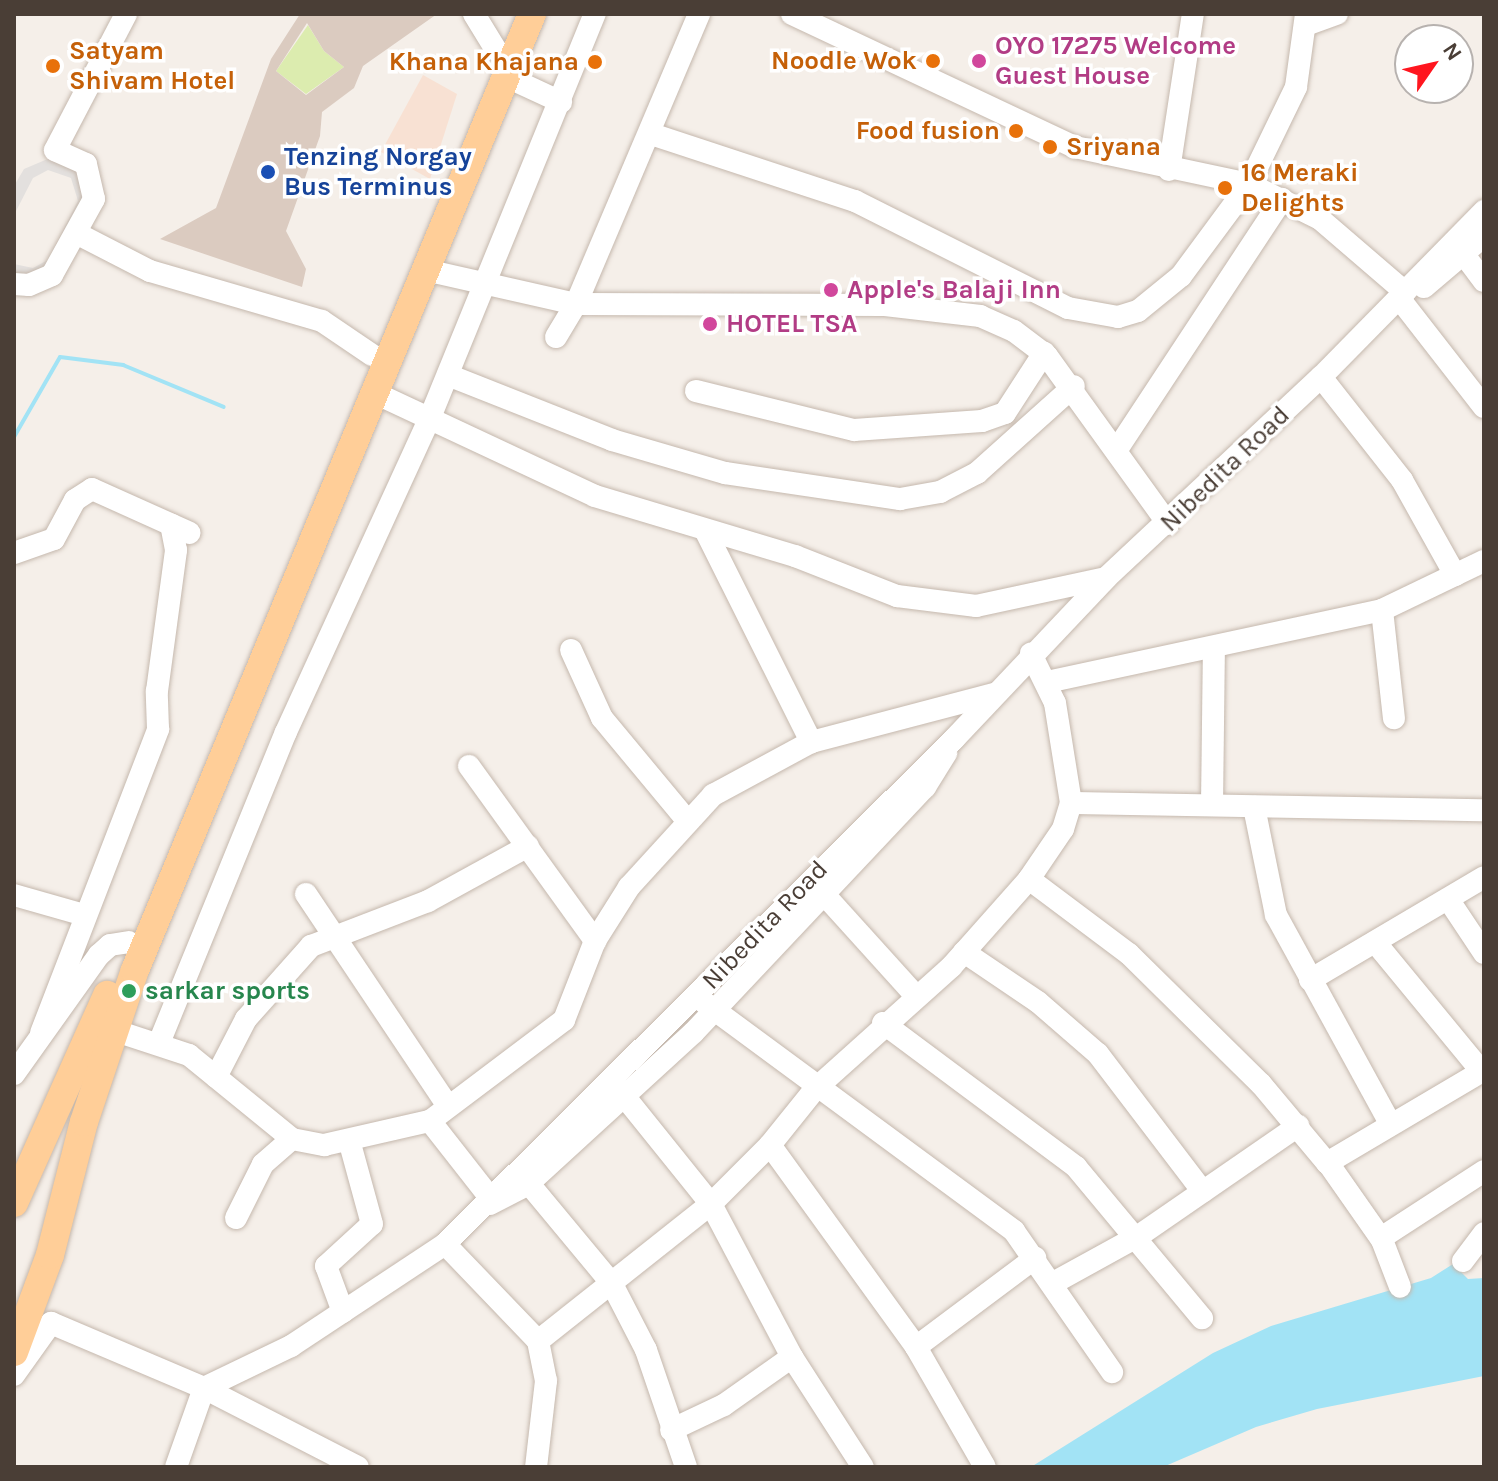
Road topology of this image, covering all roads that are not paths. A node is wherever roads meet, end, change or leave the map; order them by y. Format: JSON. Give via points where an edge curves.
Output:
{"nodes":[{"id":1,"x":126,"y":14,"type":"edge"},
{"id":2,"x":474,"y":14,"type":"edge"},
{"id":3,"x":511,"y":14,"type":"edge"},
{"id":4,"x":532,"y":14,"type":"edge"},
{"id":5,"x":595,"y":14,"type":"edge"},
{"id":6,"x":699,"y":14,"type":"edge"},
{"id":7,"x":792,"y":14,"type":"edge"},
{"id":8,"x":1193,"y":14,"type":"edge"},
{"id":9,"x":1337,"y":14,"type":"edge"},
{"id":10,"x":1306,"y":19,"type":"edge"},
{"id":11,"x":500,"y":63,"type":"junction"},
{"id":12,"x":561,"y":102,"type":"junction"},
{"id":13,"x":651,"y":134,"type":"junction"},
{"id":14,"x":1169,"y":170,"type":"junction"},
{"id":15,"x":1249,"y":184,"type":"junction"},
{"id":16,"x":1282,"y":199,"type":"junction"},
{"id":17,"x":1484,"y":211,"type":"edge"},
{"id":18,"x":76,"y":233,"type":"junction"},
{"id":19,"x":1484,"y":236,"type":"edge"},
{"id":20,"x":1465,"y":256,"type":"junction"},
{"id":21,"x":425,"y":270,"type":"junction"},
{"id":22,"x":1484,"y":281,"type":"edge"},
{"id":23,"x":14,"y":284,"type":"edge"},
{"id":24,"x":485,"y":284,"type":"junction"},
{"id":25,"x":1402,"y":295,"type":"junction"},
{"id":26,"x":576,"y":304,"type":"junction"},
{"id":27,"x":556,"y":337,"type":"dead end"},
{"id":28,"x":1044,"y":353,"type":"junction"},
{"id":29,"x":380,"y":358,"type":"junction"},
{"id":30,"x":448,"y":375,"type":"junction"},
{"id":31,"x":1321,"y":377,"type":"junction"},
{"id":32,"x":1074,"y":386,"type":"junction"},
{"id":33,"x":696,"y":391,"type":"dead end"},
{"id":34,"x":375,"y":393,"type":"junction"},
{"id":35,"x":1484,"y":407,"type":"edge"},
{"id":36,"x":429,"y":420,"type":"junction"},
{"id":37,"x":1116,"y":451,"type":"junction"},
{"id":38,"x":1168,"y":524,"type":"junction"},
{"id":39,"x":707,"y":534,"type":"junction"},
{"id":40,"x":14,"y":553,"type":"edge"},
{"id":41,"x":1484,"y":561,"type":"edge"},
{"id":42,"x":1455,"y":575,"type":"junction"},
{"id":43,"x":1106,"y":578,"type":"junction"},
{"id":44,"x":1382,"y":610,"type":"junction"},
{"id":45,"x":1214,"y":648,"type":"junction"},
{"id":46,"x":571,"y":650,"type":"dead end"},
{"id":47,"x":1031,"y":654,"type":"junction"},
{"id":48,"x":1047,"y":682,"type":"junction"},
{"id":49,"x":994,"y":694,"type":"junction"},
{"id":50,"x":1394,"y":718,"type":"dead end"},
{"id":51,"x":811,"y":742,"type":"junction"},
{"id":52,"x":469,"y":766,"type":"dead end"},
{"id":53,"x":1071,"y":803,"type":"junction"},
{"id":54,"x":1212,"y":805,"type":"junction"},
{"id":55,"x":1254,"y":807,"type":"junction"},
{"id":56,"x":1484,"y":810,"type":"edge"},
{"id":57,"x":686,"y":819,"type":"junction"},
{"id":58,"x":528,"y":846,"type":"junction"},
{"id":59,"x":1484,"y":877,"type":"edge"},
{"id":60,"x":1029,"y":879,"type":"junction"},
{"id":61,"x":815,"y":885,"type":"junction"},
{"id":62,"x":306,"y":894,"type":"dead end"},
{"id":63,"x":14,"y":895,"type":"edge"},
{"id":64,"x":1448,"y":899,"type":"junction"},
{"id":65,"x":84,"y":915,"type":"junction"},
{"id":66,"x":334,"y":933,"type":"junction"},
{"id":67,"x":595,"y":941,"type":"junction"},
{"id":68,"x":129,"y":942,"type":"junction"},
{"id":69,"x":1375,"y":942,"type":"junction"},
{"id":70,"x":964,"y":952,"type":"junction"},
{"id":71,"x":1484,"y":953,"type":"edge"},
{"id":72,"x":1310,"y":980,"type":"junction"},
{"id":73,"x":916,"y":996,"type":"junction"},
{"id":74,"x":705,"y":1003,"type":"junction"},
{"id":75,"x":883,"y":1023,"type":"junction"},
{"id":76,"x":113,"y":1030,"type":"junction"},
{"id":77,"x":41,"y":1033,"type":"junction"},
{"id":78,"x":159,"y":1043,"type":"junction"},
{"id":79,"x":1483,"y":1071,"type":"edge"},
{"id":80,"x":14,"y":1074,"type":"edge"},
{"id":81,"x":216,"y":1077,"type":"junction"},
{"id":82,"x":610,"y":1078,"type":"junction"},
{"id":83,"x":815,"y":1089,"type":"junction"},
{"id":84,"x":624,"y":1096,"type":"junction"},
{"id":85,"x":448,"y":1106,"type":"junction"},
{"id":86,"x":430,"y":1121,"type":"junction"},
{"id":87,"x":1390,"y":1123,"type":"junction"},
{"id":88,"x":1298,"y":1126,"type":"junction"},
{"id":89,"x":292,"y":1139,"type":"junction"},
{"id":90,"x":349,"y":1140,"type":"junction"},
{"id":91,"x":770,"y":1145,"type":"junction"},
{"id":92,"x":1328,"y":1163,"type":"junction"},
{"id":93,"x":1484,"y":1171,"type":"edge"},
{"id":94,"x":522,"y":1177,"type":"junction"},
{"id":95,"x":1203,"y":1192,"type":"junction"},
{"id":96,"x":483,"y":1202,"type":"junction"},
{"id":97,"x":14,"y":1203,"type":"edge"},
{"id":98,"x":711,"y":1204,"type":"junction"},
{"id":99,"x":236,"y":1218,"type":"dead end"},
{"id":100,"x":1484,"y":1233,"type":"edge"},
{"id":101,"x":1137,"y":1237,"type":"junction"},
{"id":102,"x":1381,"y":1238,"type":"junction"},
{"id":103,"x":445,"y":1244,"type":"junction"},
{"id":104,"x":1035,"y":1258,"type":"junction"},
{"id":105,"x":1463,"y":1261,"type":"dead end"},
{"id":106,"x":1055,"y":1282,"type":"junction"},
{"id":107,"x":612,"y":1284,"type":"junction"},
{"id":108,"x":1400,"y":1287,"type":"dead end"},
{"id":109,"x":343,"y":1312,"type":"junction"},
{"id":110,"x":1202,"y":1318,"type":"dead end"},
{"id":111,"x":538,"y":1341,"type":"junction"},
{"id":112,"x":916,"y":1347,"type":"junction"},
{"id":113,"x":14,"y":1352,"type":"edge"},
{"id":114,"x":792,"y":1357,"type":"junction"},
{"id":115,"x":1112,"y":1372,"type":"dead end"},
{"id":116,"x":14,"y":1375,"type":"edge"},
{"id":117,"x":204,"y":1388,"type":"junction"},
{"id":118,"x":671,"y":1430,"type":"junction"},
{"id":119,"x":333,"y":1461,"type":"edge"},
{"id":120,"x":176,"y":1467,"type":"edge"},
{"id":121,"x":358,"y":1467,"type":"edge"},
{"id":122,"x":536,"y":1467,"type":"edge"},
{"id":123,"x":686,"y":1467,"type":"edge"},
{"id":124,"x":863,"y":1467,"type":"edge"},
{"id":125,"x":985,"y":1467,"type":"edge"}],
"edges":[{"from":1,"to":18,"type":"street","via":[[55,150],[77,156],[92,175],[94,199]]},
{"from":2,"to":11,"type":"street"},
{"from":3,"to":11,"type":"main road"},
{"from":4,"to":11,"type":"main road"},
{"from":5,"to":12,"type":"street"},
{"from":6,"to":13,"type":"street"},
{"from":7,"to":14,"type":"street","via":[[1075,147]]},
{"from":8,"to":14,"type":"street"},
{"from":9,"to":10,"type":"street"},
{"from":10,"to":15,"type":"street","via":[[1296,87]]},
{"from":11,"to":12,"type":"street"},
{"from":11,"to":21,"type":"main road"},
{"from":11,"to":29,"type":"main road"},
{"from":12,"to":24,"type":"street"},
{"from":13,"to":15,"type":"street","via":[[855,201],[1095,317],[1138,311],[1181,276]]},
{"from":13,"to":26,"type":"street"},
{"from":14,"to":15,"type":"street"},
{"from":15,"to":16,"type":"street"},
{"from":16,"to":25,"type":"street","via":[[1320,219]]},
{"from":16,"to":37,"type":"street"},
{"from":17,"to":25,"type":"street","name":"Nibedita Road"},
{"from":18,"to":23,"type":"street","via":[[52,275],[29,285]]},
{"from":18,"to":29,"type":"street","via":[[150,271],[322,321]]},
{"from":19,"to":20,"type":"street","name":"Nibedita Road"},
{"from":20,"to":22,"type":"street"},
{"from":20,"to":25,"type":"street","name":"Nibedita Road","via":[[1427,286]]},
{"from":21,"to":24,"type":"street"},
{"from":21,"to":29,"type":"main road"},
{"from":24,"to":26,"type":"street"},
{"from":24,"to":30,"type":"street"},
{"from":25,"to":31,"type":"street","name":"Nibedita Road"},
{"from":25,"to":35,"type":"street"},
{"from":26,"to":27,"type":"street"},
{"from":26,"to":28,"type":"street","via":[[885,305],[980,316]]},
{"from":28,"to":32,"type":"street"},
{"from":28,"to":33,"type":"street","via":[[1005,413],[982,421],[854,430]]},
{"from":29,"to":34,"type":"main road"},
{"from":29,"to":68,"type":"main road"},
{"from":30,"to":32,"type":"street","via":[[612,440],[725,473],[900,499],[940,492],[977,473]]},
{"from":30,"to":36,"type":"street"},
{"from":31,"to":38,"type":"street","name":"Nibedita Road"},
{"from":31,"to":42,"type":"street","via":[[1402,480]]},
{"from":32,"to":37,"type":"street"},
{"from":34,"to":36,"type":"street"},
{"from":34,"to":76,"type":"main road"},
{"from":36,"to":39,"type":"street","via":[[595,496]]},
{"from":36,"to":78,"type":"street","via":[[286,732]]},
{"from":37,"to":38,"type":"street"},
{"from":38,"to":43,"type":"street","name":"Nibedita Road"},
{"from":39,"to":43,"type":"street","via":[[795,556],[897,596],[968,607]]},
{"from":39,"to":51,"type":"street"},
{"from":40,"to":65,"type":"street","via":[[54,539],[75,500],[92,489],[181,528],[157,691],[158,729]]},
{"from":41,"to":42,"type":"street"},
{"from":42,"to":44,"type":"street"},
{"from":43,"to":47,"type":"street","name":"Nibedita Road"},
{"from":44,"to":45,"type":"street"},
{"from":44,"to":50,"type":"street"},
{"from":45,"to":48,"type":"street"},
{"from":45,"to":54,"type":"street"},
{"from":46,"to":57,"type":"street","via":[[602,718]]},
{"from":47,"to":48,"type":"street"},
{"from":47,"to":49,"type":"street","name":"Nibedita Road"},
{"from":48,"to":53,"type":"street"},
{"from":49,"to":51,"type":"street"},
{"from":49,"to":61,"type":"street","name":"Nibedita Road"},
{"from":51,"to":57,"type":"street","via":[[749,770]]},
{"from":52,"to":58,"type":"street"},
{"from":53,"to":54,"type":"street"},
{"from":53,"to":60,"type":"street","via":[[1063,829]]},
{"from":54,"to":55,"type":"street"},
{"from":55,"to":56,"type":"street"},
{"from":55,"to":72,"type":"street","via":[[1274,909]]},
{"from":57,"to":67,"type":"street"},
{"from":58,"to":66,"type":"street","via":[[428,901]]},
{"from":58,"to":67,"type":"street"},
{"from":59,"to":64,"type":"street"},
{"from":60,"to":70,"type":"street"},
{"from":60,"to":88,"type":"street","via":[[1129,954]]},
{"from":61,"to":73,"type":"street"},
{"from":61,"to":74,"type":"street","name":"Nibedita Road"},
{"from":62,"to":66,"type":"street"},
{"from":63,"to":65,"type":"street"},
{"from":64,"to":69,"type":"street"},
{"from":64,"to":71,"type":"street"},
{"from":65,"to":77,"type":"street"},
{"from":66,"to":81,"type":"street","via":[[292,962],[269,990]]},
{"from":66,"to":85,"type":"street"},
{"from":67,"to":85,"type":"street","via":[[564,1020]]},
{"from":68,"to":77,"type":"street","via":[[110,945],[99,955]]},
{"from":68,"to":97,"type":"main road"},
{"from":69,"to":72,"type":"street"},
{"from":69,"to":79,"type":"street"},
{"from":70,"to":73,"type":"street"},
{"from":70,"to":95,"type":"street","via":[[1038,1002],[1098,1054]]},
{"from":72,"to":87,"type":"street"},
{"from":73,"to":75,"type":"street"},
{"from":74,"to":82,"type":"street","name":"Nibedita Road"},
{"from":74,"to":83,"type":"street"},
{"from":74,"to":84,"type":"street"},
{"from":75,"to":83,"type":"street"},
{"from":75,"to":101,"type":"street","via":[[1076,1167]]},
{"from":76,"to":78,"type":"street"},
{"from":76,"to":113,"type":"main road","via":[[37,1296]]},
{"from":77,"to":80,"type":"street"},
{"from":78,"to":81,"type":"street","via":[[189,1055]]},
{"from":79,"to":87,"type":"street"},
{"from":81,"to":89,"type":"street"},
{"from":82,"to":84,"type":"street"},
{"from":82,"to":94,"type":"street","name":"Nibedita Road"},
{"from":83,"to":91,"type":"street"},
{"from":83,"to":104,"type":"street","via":[[950,1181],[1014,1231]]},
{"from":84,"to":94,"type":"street"},
{"from":84,"to":98,"type":"street"},
{"from":85,"to":86,"type":"street"},
{"from":86,"to":90,"type":"street"},
{"from":86,"to":96,"type":"street"},
{"from":87,"to":92,"type":"street"},
{"from":88,"to":92,"type":"street"},
{"from":88,"to":95,"type":"street"},
{"from":89,"to":90,"type":"street","via":[[324,1145]]},
{"from":89,"to":99,"type":"street","via":[[263,1164]]},
{"from":90,"to":109,"type":"street","via":[[372,1224],[326,1266]]},
{"from":91,"to":98,"type":"street"},
{"from":91,"to":112,"type":"street"},
{"from":92,"to":102,"type":"street"},
{"from":93,"to":102,"type":"street"},
{"from":94,"to":96,"type":"street"},
{"from":94,"to":107,"type":"street"},
{"from":95,"to":101,"type":"street"},
{"from":96,"to":103,"type":"street"},
{"from":98,"to":107,"type":"street"},
{"from":98,"to":114,"type":"street"},
{"from":100,"to":105,"type":"street"},
{"from":101,"to":106,"type":"street"},
{"from":101,"to":110,"type":"street"},
{"from":102,"to":108,"type":"street"},
{"from":103,"to":109,"type":"street"},
{"from":103,"to":111,"type":"street"},
{"from":104,"to":106,"type":"street"},
{"from":104,"to":112,"type":"street"},
{"from":106,"to":115,"type":"street"},
{"from":107,"to":111,"type":"street"},
{"from":107,"to":118,"type":"street","via":[[646,1350]]},
{"from":109,"to":117,"type":"street","via":[[231,1380]]},
{"from":111,"to":122,"type":"street","via":[[546,1381]]},
{"from":112,"to":125,"type":"street"},
{"from":114,"to":118,"type":"street","via":[[724,1405]]},
{"from":114,"to":124,"type":"street"},
{"from":116,"to":117,"type":"street","via":[[51,1323]]},
{"from":117,"to":119,"type":"street"},
{"from":117,"to":120,"type":"street"},
{"from":118,"to":123,"type":"street"},
{"from":119,"to":121,"type":"street"}]}
